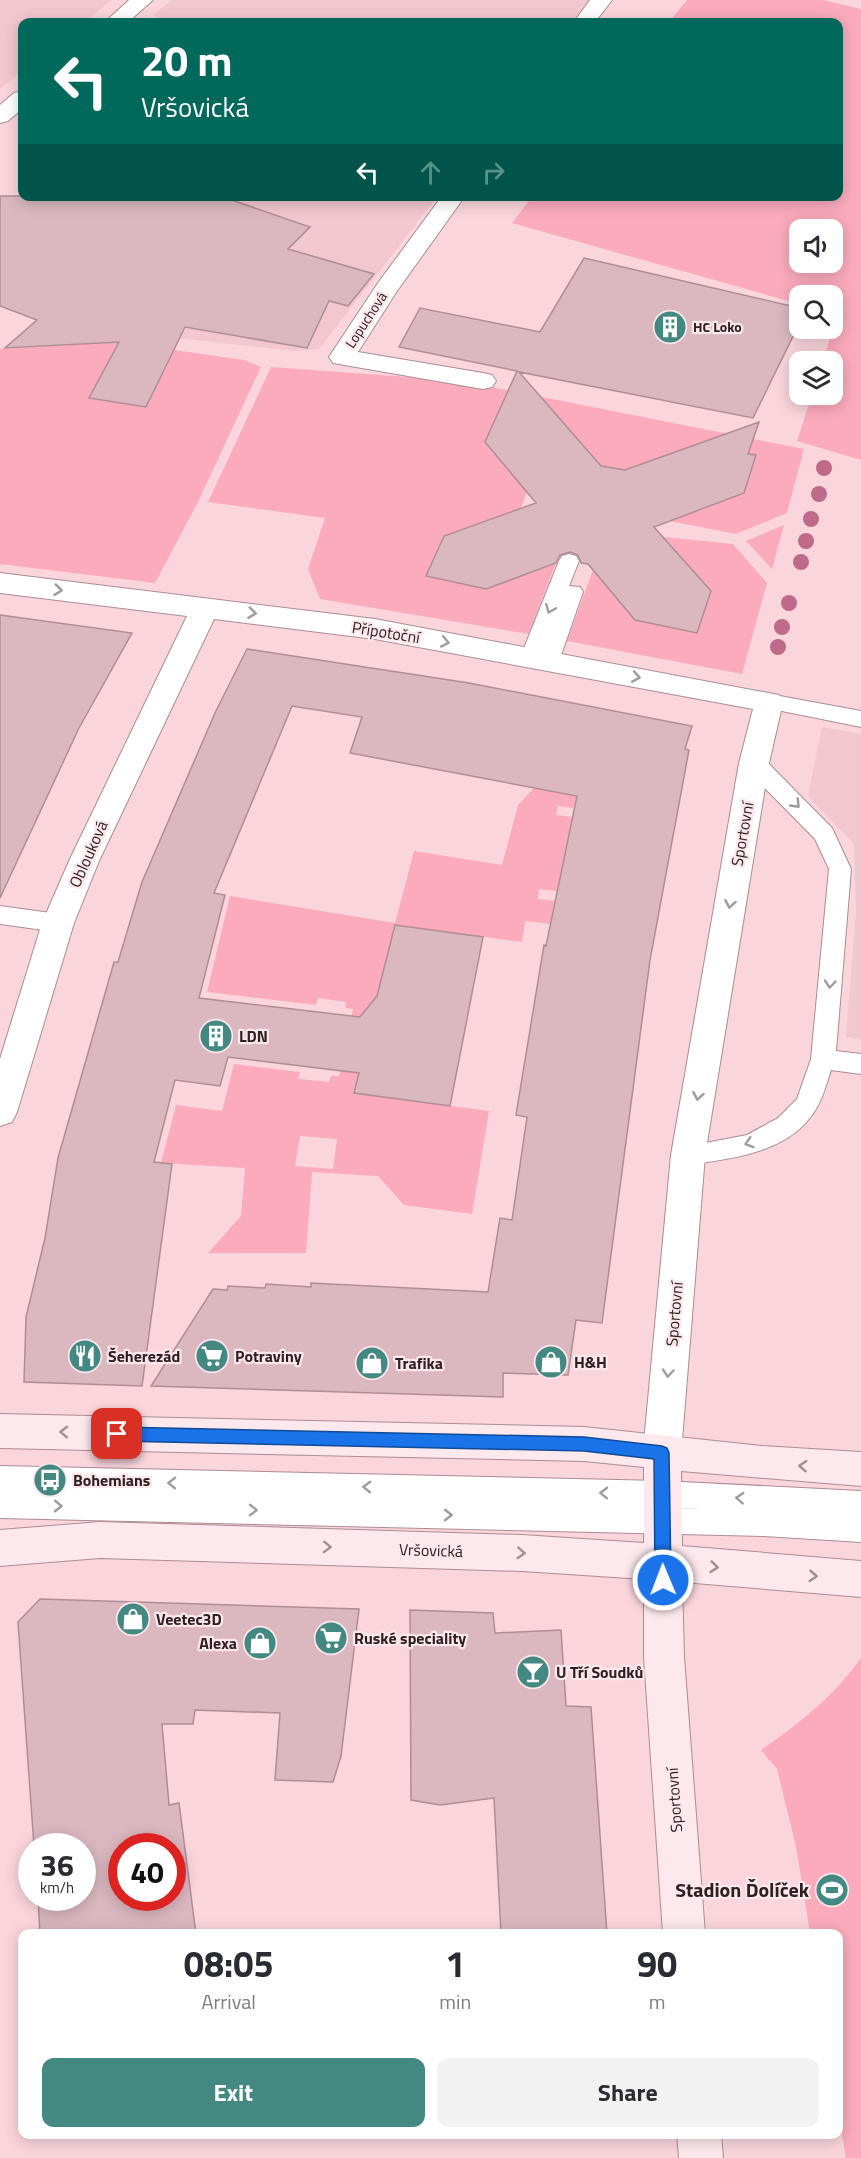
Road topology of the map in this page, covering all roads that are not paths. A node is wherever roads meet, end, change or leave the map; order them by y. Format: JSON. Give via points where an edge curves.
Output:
{"nodes":[{"id":1,"x":142,"y":0,"type":"edge"},
{"id":2,"x":601,"y":0,"type":"edge"},
{"id":3,"x":120,"y":18,"type":"edge"},
{"id":4,"x":587,"y":18,"type":"edge"},
{"id":5,"x":18,"y":101,"type":"edge"},
{"id":6,"x":0,"y":116,"type":"edge"},
{"id":7,"x":450,"y":201,"type":"edge"},
{"id":8,"x":483,"y":381,"type":"dead end"},
{"id":9,"x":576,"y":562,"type":"dead end"},
{"id":10,"x":0,"y":584,"type":"edge"},
{"id":11,"x":205,"y":608,"type":"junction"},
{"id":12,"x":540,"y":659,"type":"junction"},
{"id":13,"x":769,"y":702,"type":"junction"},
{"id":14,"x":861,"y":719,"type":"edge"},
{"id":15,"x":754,"y":763,"type":"junction"},
{"id":16,"x":0,"y":915,"type":"edge"},
{"id":17,"x":58,"y":923,"type":"junction"},
{"id":18,"x":823,"y":1059,"type":"junction"},
{"id":19,"x":861,"y":1064,"type":"edge"},
{"id":20,"x":0,"y":1112,"type":"edge"},
{"id":21,"x":688,"y":1155,"type":"junction"},
{"id":22,"x":0,"y":1431,"type":"edge"},
{"id":23,"x":662,"y":1453,"type":"junction"},
{"id":24,"x":861,"y":1469,"type":"edge"},
{"id":25,"x":0,"y":1479,"type":"edge"},
{"id":26,"x":0,"y":1504,"type":"edge"},
{"id":27,"x":861,"y":1504,"type":"edge"},
{"id":28,"x":662,"y":1507,"type":"junction"},
{"id":29,"x":861,"y":1529,"type":"edge"},
{"id":30,"x":0,"y":1548,"type":"edge"},
{"id":31,"x":662,"y":1562,"type":"junction"},
{"id":32,"x":861,"y":1579,"type":"edge"},
{"id":33,"x":684,"y":1929,"type":"edge"},
{"id":34,"x":699,"y":2139,"type":"edge"},
{"id":35,"x":701,"y":2158,"type":"edge"}],
"edges":[{"from":1,"to":3,"type":"street"},
{"from":2,"to":4,"type":"street"},
{"from":5,"to":6,"type":"street"},
{"from":7,"to":8,"type":"street","name":"Lopuchová","via":[[342,357]]},
{"from":9,"to":12,"type":"lane"},
{"from":10,"to":11,"type":"street","name":"Přípotoční","one_way":true},
{"from":11,"to":12,"type":"street","name":"Přípotoční","one_way":true,"via":[[375,629]]},
{"from":11,"to":17,"type":"street","name":"Oblouková"},
{"from":12,"to":13,"type":"street","name":"Přípotoční","one_way":true},
{"from":13,"to":14,"type":"lane"},
{"from":13,"to":15,"type":"street","name":"Sportovní"},
{"from":15,"to":18,"type":"lane","one_way":true,"via":[[824,834],[840,869]]},
{"from":15,"to":21,"type":"street","name":"Sportovní","one_way":true},
{"from":16,"to":17,"type":"lane"},
{"from":17,"to":20,"type":"street","name":"Oblouková"},
{"from":18,"to":19,"type":"lane"},
{"from":18,"to":21,"type":"lane","one_way":true,"via":[[807,1104],[787,1125],[752,1144]]},
{"from":21,"to":23,"type":"street","name":"Sportovní","one_way":true},
{"from":23,"to":22,"type":"main road","one_way":true,"via":[[584,1444]]},
{"from":24,"to":23,"type":"main road","one_way":true},
{"from":23,"to":28,"type":"main road","name":"Sportovní"},
{"from":28,"to":25,"type":"lane","one_way":true},
{"from":26,"to":28,"type":"lane","one_way":true},
{"from":27,"to":28,"type":"lane","one_way":true},
{"from":28,"to":29,"type":"lane"},
{"from":28,"to":31,"type":"main road","name":"Sportovní"},
{"from":30,"to":31,"type":"main road","name":"Vršovická","one_way":true,"via":[[100,1540],[510,1553]]},
{"from":31,"to":32,"type":"main road","name":"Vršovická","one_way":true},
{"from":31,"to":33,"type":"main road","name":"Sportovní","via":[[665,1674]]},
{"from":34,"to":35,"type":"main road"}]}
